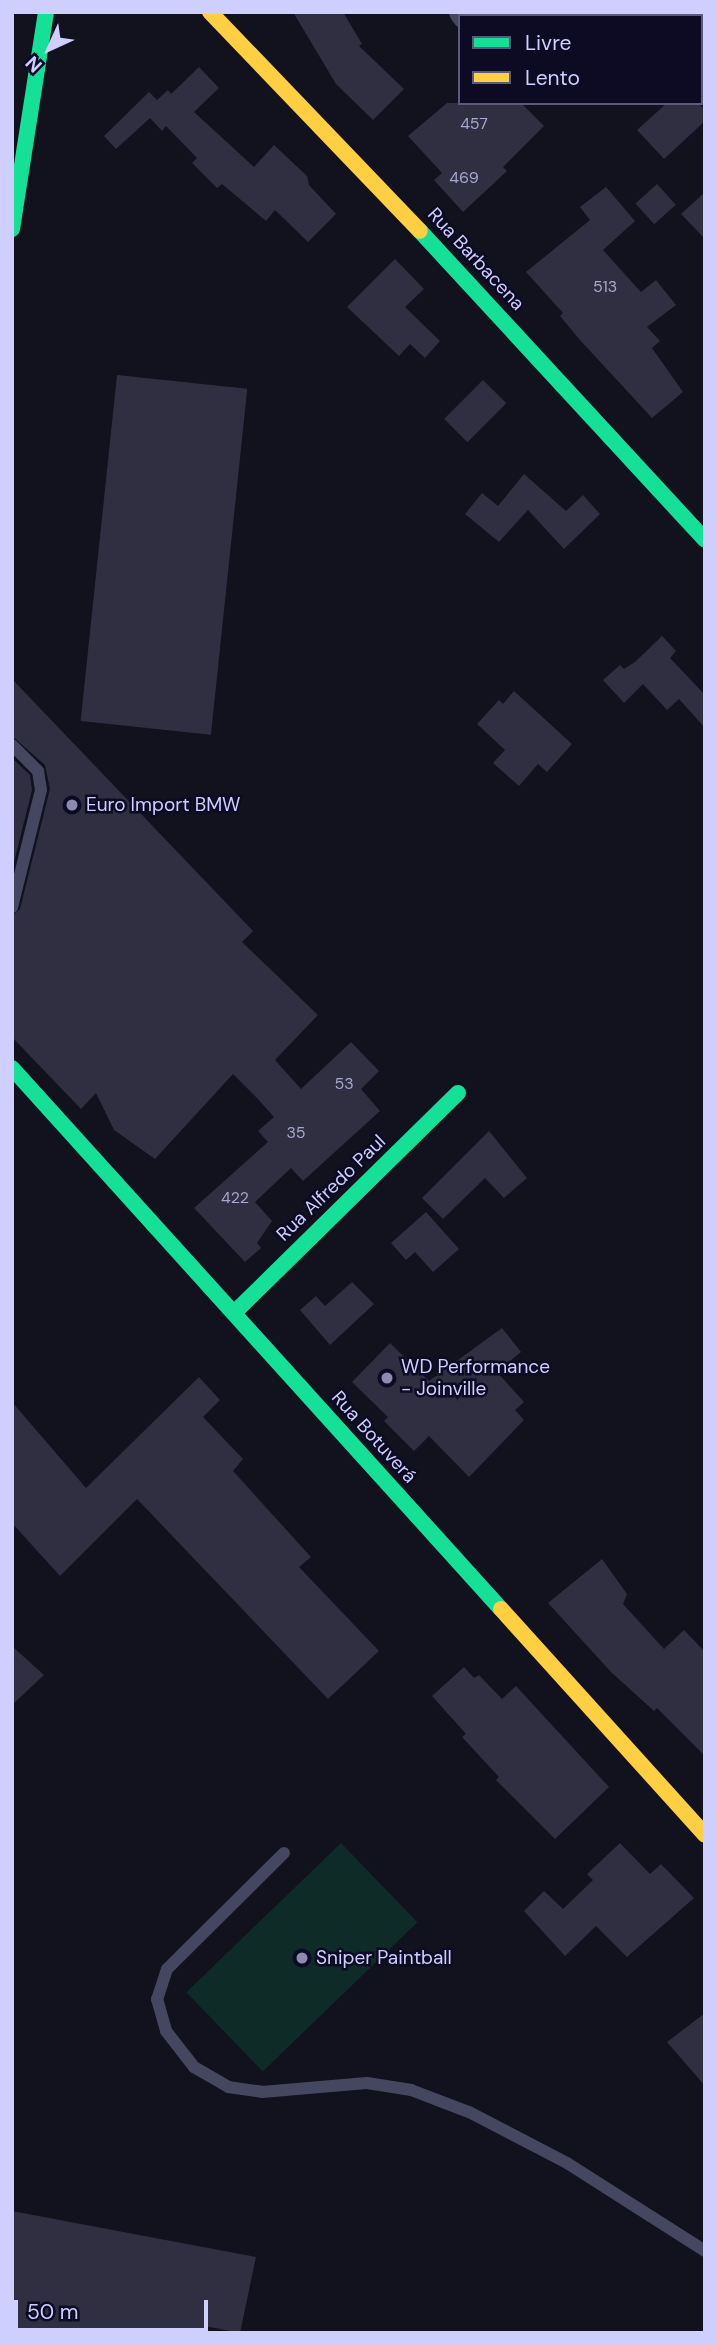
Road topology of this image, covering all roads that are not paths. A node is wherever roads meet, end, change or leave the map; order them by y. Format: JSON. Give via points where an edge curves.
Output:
{"nodes":[{"id":1,"x":46,"y":12,"type":"edge"},
{"id":2,"x":210,"y":12,"type":"edge"},
{"id":3,"x":12,"y":229,"type":"edge"},
{"id":4,"x":705,"y":540,"type":"edge"},
{"id":5,"x":12,"y":745,"type":"edge"},
{"id":6,"x":12,"y":907,"type":"edge"},
{"id":7,"x":12,"y":1068,"type":"edge"},
{"id":8,"x":458,"y":1093,"type":"dead end"},
{"id":9,"x":234,"y":1313,"type":"junction"},
{"id":10,"x":705,"y":1835,"type":"edge"},
{"id":11,"x":284,"y":1853,"type":"dead end"},
{"id":12,"x":705,"y":2251,"type":"edge"}],
"edges":[{"from":1,"to":3,"type":"street"},
{"from":2,"to":4,"type":"street","name":"Rua Barbacena","via":[[466,278]]},
{"from":5,"to":6,"type":"lane","via":[[38,771],[41,790]]},
{"from":7,"to":9,"type":"street","name":"Rua Botuverá"},
{"from":8,"to":9,"type":"street","name":"Rua Alfredo Paul"},
{"from":9,"to":10,"type":"street","name":"Rua Botuverá"},
{"from":11,"to":12,"type":"lane","via":[[167,1969],[157,1999],[160,2010],[166,2031],[194,2067],[228,2087],[262,2092],[367,2083],[411,2090],[469,2112],[568,2163]]}]}
